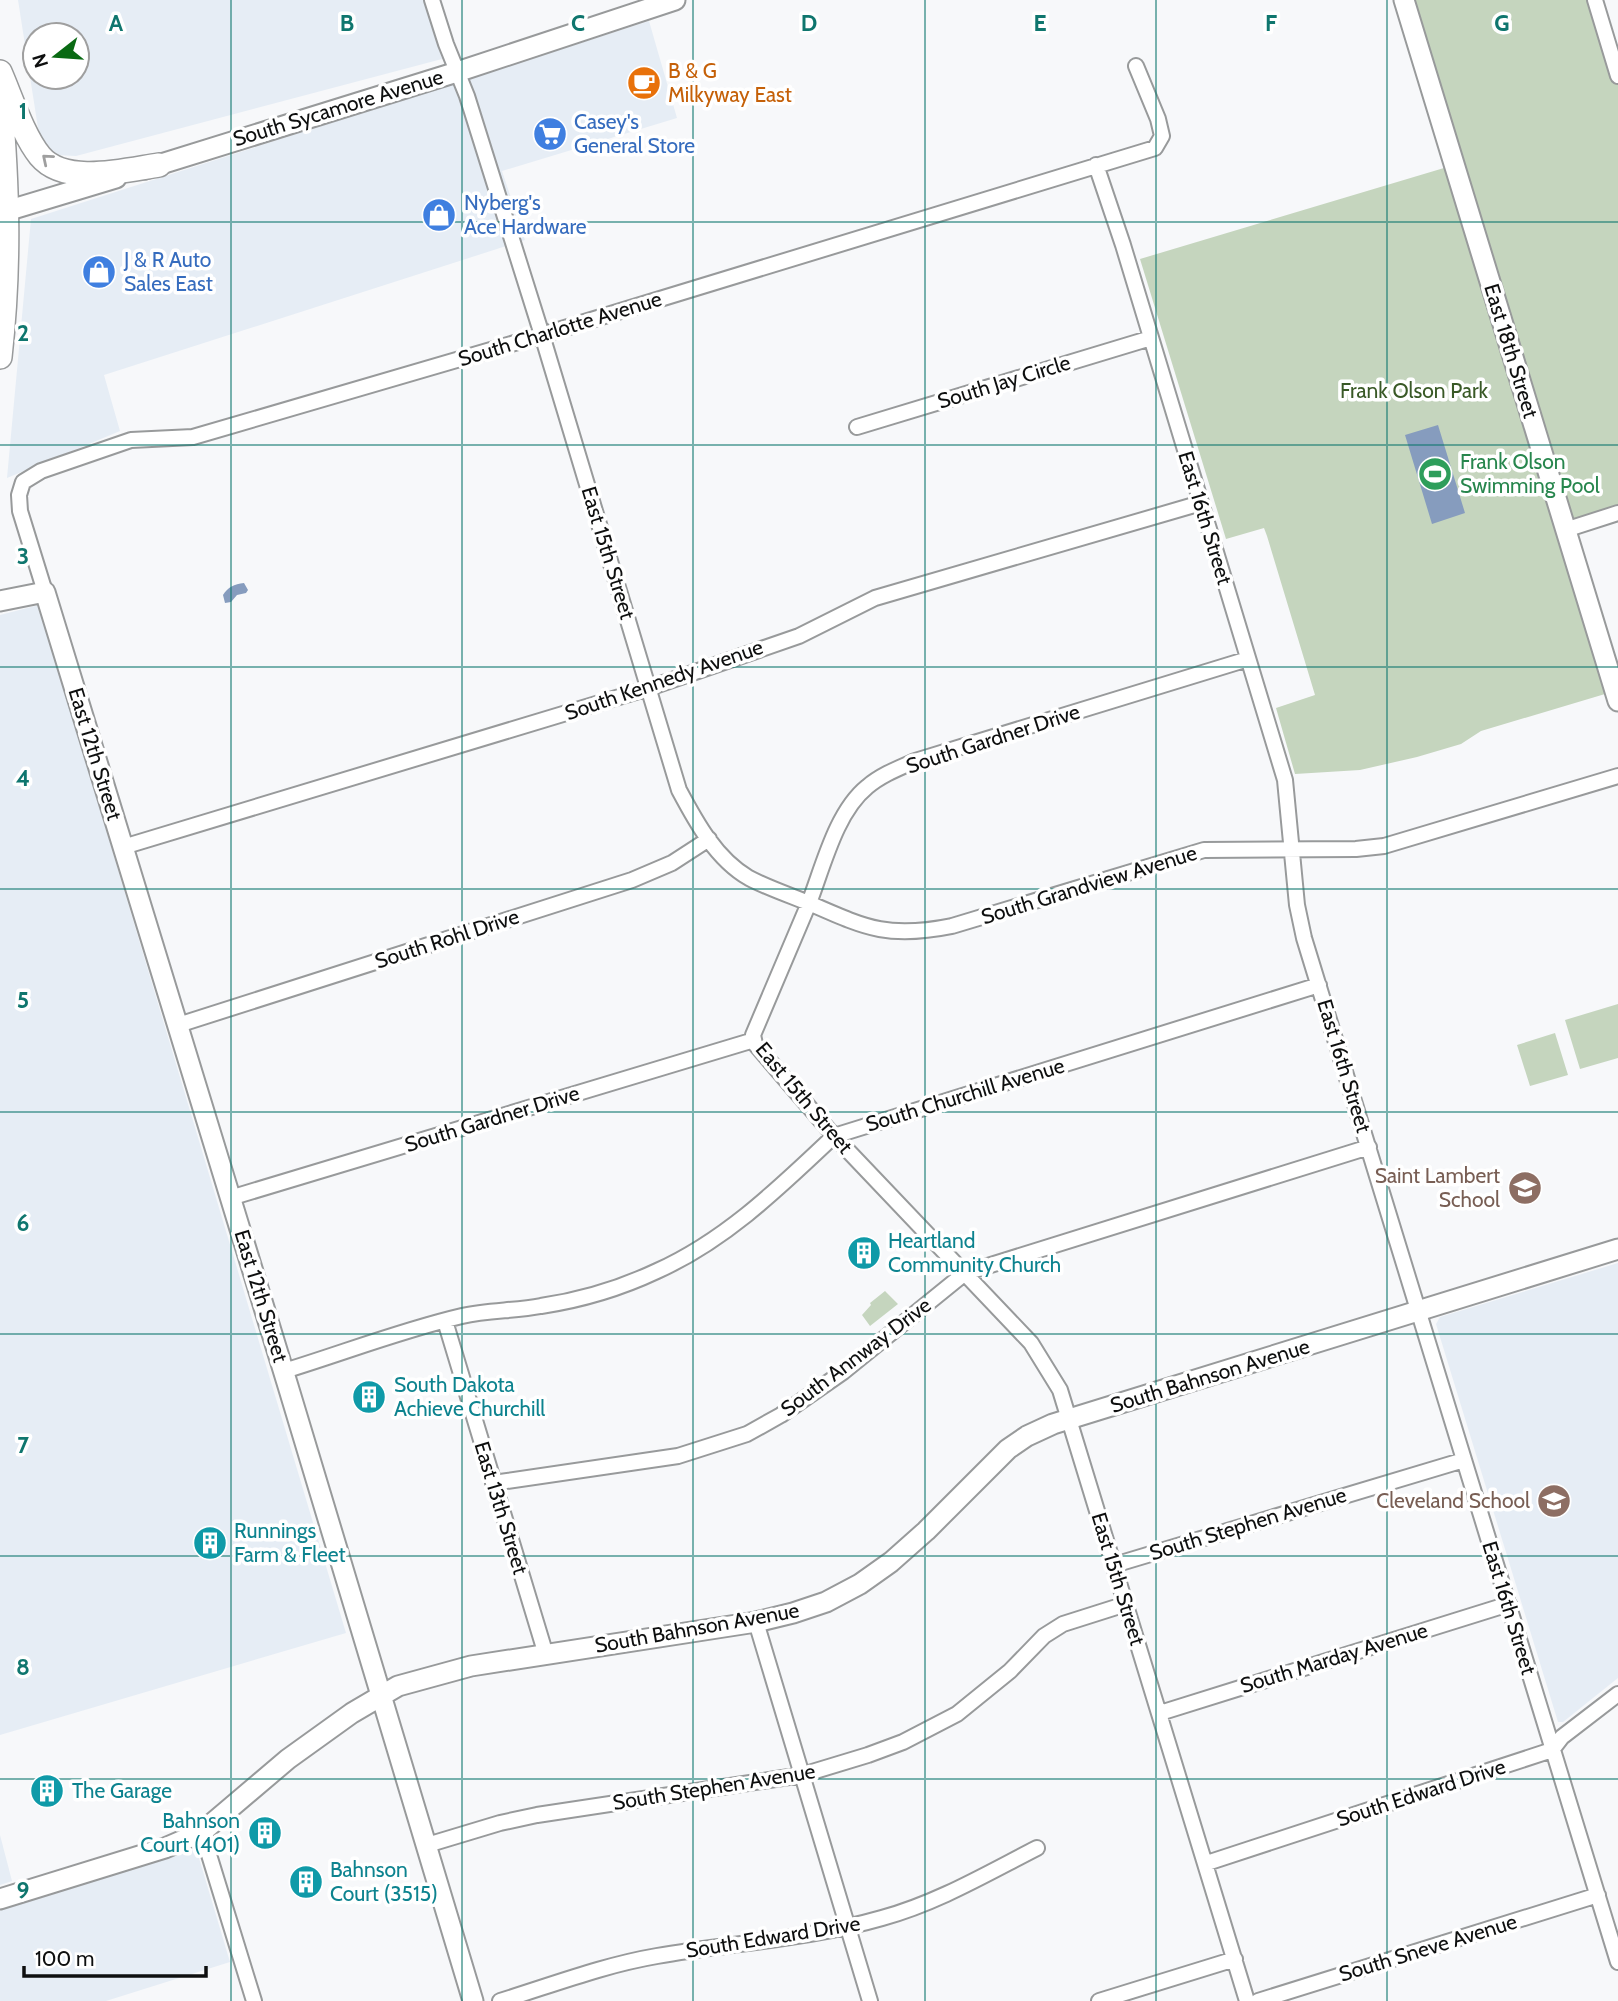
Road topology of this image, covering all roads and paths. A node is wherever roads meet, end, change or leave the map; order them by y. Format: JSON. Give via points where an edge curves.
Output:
{"nodes":[{"id":1,"x":432,"y":0,"type":"edge"},
{"id":2,"x":676,"y":0,"type":"edge"},
{"id":3,"x":1404,"y":0,"type":"edge"},
{"id":4,"x":1595,"y":0,"type":"edge"},
{"id":5,"x":637,"y":6,"type":"edge"},
{"id":6,"x":1136,"y":65,"type":"dead end"},
{"id":7,"x":0,"y":72,"type":"edge"},
{"id":8,"x":457,"y":72,"type":"junction"},
{"id":9,"x":1618,"y":76,"type":"edge"},
{"id":10,"x":0,"y":97,"type":"edge"},
{"id":11,"x":159,"y":164,"type":"junction"},
{"id":12,"x":1096,"y":165,"type":"junction"},
{"id":13,"x":4,"y":212,"type":"edge"},
{"id":14,"x":542,"y":335,"type":"junction"},
{"id":15,"x":1151,"y":338,"type":"junction"},
{"id":16,"x":0,"y":357,"type":"edge"},
{"id":17,"x":858,"y":427,"type":"dead end"},
{"id":18,"x":23,"y":482,"type":"joint"},
{"id":19,"x":1201,"y":503,"type":"junction"},
{"id":20,"x":1618,"y":513,"type":"edge"},
{"id":21,"x":1565,"y":530,"type":"junction"},
{"id":22,"x":45,"y":592,"type":"junction"},
{"id":23,"x":0,"y":601,"type":"edge"},
{"id":24,"x":1248,"y":659,"type":"junction"},
{"id":25,"x":649,"y":688,"type":"junction"},
{"id":26,"x":1618,"y":701,"type":"edge"},
{"id":27,"x":1618,"y":776,"type":"edge"},
{"id":28,"x":709,"y":839,"type":"junction"},
{"id":29,"x":124,"y":847,"type":"junction"},
{"id":30,"x":1291,"y":849,"type":"junction"},
{"id":31,"x":809,"y":903,"type":"junction"},
{"id":32,"x":1319,"y":985,"type":"junction"},
{"id":33,"x":178,"y":1025,"type":"junction"},
{"id":34,"x":754,"y":1040,"type":"junction"},
{"id":35,"x":834,"y":1136,"type":"junction"},
{"id":36,"x":1369,"y":1147,"type":"junction"},
{"id":37,"x":230,"y":1198,"type":"junction"},
{"id":38,"x":1618,"y":1249,"type":"edge"},
{"id":39,"x":965,"y":1273,"type":"junction"},
{"id":40,"x":1419,"y":1311,"type":"junction"},
{"id":41,"x":445,"y":1321,"type":"junction"},
{"id":42,"x":284,"y":1371,"type":"junction"},
{"id":43,"x":1069,"y":1419,"type":"junction"},
{"id":44,"x":1464,"y":1460,"type":"junction"},
{"id":45,"x":493,"y":1483,"type":"junction"},
{"id":46,"x":1114,"y":1564,"type":"junction"},
{"id":47,"x":1126,"y":1604,"type":"junction"},
{"id":48,"x":1509,"y":1604,"type":"junction"},
{"id":49,"x":755,"y":1622,"type":"junction"},
{"id":50,"x":546,"y":1655,"type":"junction"},
{"id":51,"x":381,"y":1694,"type":"junction"},
{"id":52,"x":1618,"y":1694,"type":"edge"},
{"id":53,"x":1160,"y":1713,"type":"junction"},
{"id":54,"x":1552,"y":1750,"type":"junction"},
{"id":55,"x":802,"y":1775,"type":"junction"},
{"id":56,"x":202,"y":1832,"type":"junction"},
{"id":57,"x":427,"y":1845,"type":"junction"},
{"id":58,"x":1037,"y":1848,"type":"dead end"},
{"id":59,"x":1207,"y":1863,"type":"junction"},
{"id":60,"x":1598,"y":1895,"type":"junction"},
{"id":61,"x":0,"y":1899,"type":"edge"},
{"id":62,"x":847,"y":1928,"type":"junction"},
{"id":63,"x":1235,"y":1959,"type":"junction"},
{"id":64,"x":1618,"y":1962,"type":"edge"},
{"id":65,"x":254,"y":2001,"type":"edge"},
{"id":66,"x":474,"y":2001,"type":"edge"},
{"id":67,"x":500,"y":2001,"type":"edge"},
{"id":68,"x":870,"y":2001,"type":"edge"},
{"id":69,"x":1099,"y":2001,"type":"edge"},
{"id":70,"x":1247,"y":2001,"type":"edge"},
{"id":71,"x":1258,"y":2001,"type":"edge"}],
"edges":[{"from":1,"to":8,"type":"street","name":"East 15th Street"},
{"from":2,"to":5,"type":"street","name":"South Sycamore Avenue"},
{"from":3,"to":21,"type":"street","name":"East 18th Street"},
{"from":4,"to":9,"type":"street"},
{"from":5,"to":8,"type":"street","name":"South Sycamore Avenue"},
{"from":6,"to":12,"type":"street","name":"South Charlotte Avenue","via":[[1162,136],[1155,148]]},
{"from":11,"to":7,"type":"main road","one_way":true,"via":[[94,175],[60,169],[41,157]]},
{"from":8,"to":11,"type":"street","name":"South Sycamore Avenue"},
{"from":8,"to":14,"type":"street","name":"East 15th Street"},
{"from":10,"to":13,"type":"main road"},
{"from":11,"to":13,"type":"street","name":"South Sycamore Avenue"},
{"from":12,"to":14,"type":"street","name":"South Charlotte Avenue"},
{"from":12,"to":15,"type":"street","name":"East 16th Street"},
{"from":13,"to":16,"type":"main road","via":[[8,259]]},
{"from":14,"to":18,"type":"street","name":"South Charlotte Avenue","via":[[193,437],[131,440],[41,471]]},
{"from":14,"to":25,"type":"street","name":"East 15th Street"},
{"from":15,"to":17,"type":"street","name":"South Jay Circle"},
{"from":15,"to":19,"type":"street","name":"East 16th Street"},
{"from":18,"to":22,"type":"street","name":"East 12th Street","via":[[20,511]]},
{"from":19,"to":24,"type":"street","name":"East 16th Street"},
{"from":19,"to":25,"type":"street","name":"South Kennedy Avenue","via":[[875,598],[799,636]]},
{"from":20,"to":21,"type":"street"},
{"from":21,"to":26,"type":"street","name":"East 18th Street"},
{"from":22,"to":23,"type":"street"},
{"from":22,"to":29,"type":"street","name":"East 12th Street"},
{"from":24,"to":30,"type":"street","name":"East 16th Street","via":[[1285,780]]},
{"from":24,"to":31,"type":"street","name":"South Gardner Drive","via":[[890,772],[867,787],[843,816]]},
{"from":25,"to":28,"type":"street","name":"East 15th Street","via":[[679,790]]},
{"from":25,"to":29,"type":"street","name":"South Kennedy Avenue"},
{"from":27,"to":30,"type":"street","name":"South Grandview Avenue","via":[[1384,846]]},
{"from":28,"to":31,"type":"street","name":"East 15th Street","via":[[749,878]]},
{"from":28,"to":33,"type":"street","name":"South Rohl Drive","via":[[673,863],[632,880]]},
{"from":29,"to":33,"type":"street","name":"East 12th Street"},
{"from":30,"to":31,"type":"street","name":"South Grandview Avenue","via":[[1204,850],[928,931],[874,929]]},
{"from":30,"to":32,"type":"street","name":"East 16th Street","via":[[1297,905]]},
{"from":31,"to":34,"type":"street","name":"East 15th Street"},
{"from":32,"to":35,"type":"street","name":"South Churchill Avenue"},
{"from":32,"to":36,"type":"street","name":"East 16th Street"},
{"from":33,"to":37,"type":"street","name":"East 12th Street"},
{"from":34,"to":35,"type":"street","name":"East 15th Street"},
{"from":34,"to":37,"type":"street","name":"South Gardner Drive"},
{"from":35,"to":39,"type":"street","name":"East 15th Street"},
{"from":35,"to":41,"type":"street","name":"South Churchill Avenue","via":[[737,1224],[659,1270],[577,1299]]},
{"from":36,"to":39,"type":"street","name":"South Annway Drive"},
{"from":36,"to":40,"type":"street","name":"East 16th Street"},
{"from":37,"to":42,"type":"street","name":"East 12th Street"},
{"from":38,"to":40,"type":"street","name":"South Bahnson Avenue"},
{"from":39,"to":43,"type":"street","name":"East 15th Street","via":[[1039,1354],[1060,1390]]},
{"from":39,"to":45,"type":"street","name":"South Annway Drive","via":[[843,1372],[747,1434],[678,1456]]},
{"from":40,"to":43,"type":"street","name":"South Bahnson Avenue"},
{"from":40,"to":44,"type":"street","name":"East 16th Street"},
{"from":41,"to":42,"type":"street","name":"South Churchill Avenue"},
{"from":41,"to":45,"type":"street","name":"East 13th Street"},
{"from":42,"to":51,"type":"street","name":"East 12th Street"},
{"from":43,"to":46,"type":"street","name":"East 15th Street"},
{"from":43,"to":49,"type":"street","name":"South Bahnson Avenue","via":[[1034,1432],[1008,1449],[926,1531],[868,1579],[826,1602]]},
{"from":44,"to":46,"type":"street","name":"South Stephen Avenue"},
{"from":44,"to":48,"type":"street","name":"East 16th Street"},
{"from":45,"to":50,"type":"street","name":"East 13th Street"},
{"from":46,"to":47,"type":"street","name":"East 15th Street"},
{"from":47,"to":53,"type":"street","name":"East 15th Street"},
{"from":47,"to":55,"type":"street","name":"South Stephen Avenue","via":[[1063,1624],[1044,1636],[957,1714],[903,1742]]},
{"from":48,"to":53,"type":"street","name":"South Marday Avenue"},
{"from":48,"to":54,"type":"street","name":"East 16th Street"},
{"from":49,"to":50,"type":"street","name":"South Bahnson Avenue"},
{"from":49,"to":55,"type":"street"},
{"from":50,"to":51,"type":"street","name":"South Bahnson Avenue","via":[[447,1671]]},
{"from":51,"to":56,"type":"street","name":"South Bahnson Avenue","via":[[268,1774]]},
{"from":51,"to":57,"type":"street","name":"East 12th Street"},
{"from":52,"to":54,"type":"street","name":"South Edward Drive"},
{"from":53,"to":59,"type":"street","name":"East 15th Street"},
{"from":54,"to":59,"type":"street","name":"South Edward Drive"},
{"from":54,"to":60,"type":"street","name":"East 16th Street"},
{"from":55,"to":57,"type":"street","name":"South Stephen Avenue","via":[[537,1815]]},
{"from":55,"to":62,"type":"street"},
{"from":56,"to":61,"type":"street","name":"South Bahnson Avenue","via":[[165,1848]]},
{"from":56,"to":65,"type":"street"},
{"from":57,"to":66,"type":"street","name":"East 12th Street"},
{"from":58,"to":62,"type":"street","name":"South Edward Drive","via":[[920,1906]]},
{"from":59,"to":63,"type":"street","name":"East 15th Street"},
{"from":60,"to":64,"type":"street","name":"East 16th Street"},
{"from":60,"to":71,"type":"street","name":"South Sneve Avenue"},
{"from":62,"to":67,"type":"street","name":"South Edward Drive","via":[[619,1964]]},
{"from":62,"to":68,"type":"street"},
{"from":63,"to":69,"type":"street"},
{"from":63,"to":70,"type":"street","name":"East 15th Street"}]}
